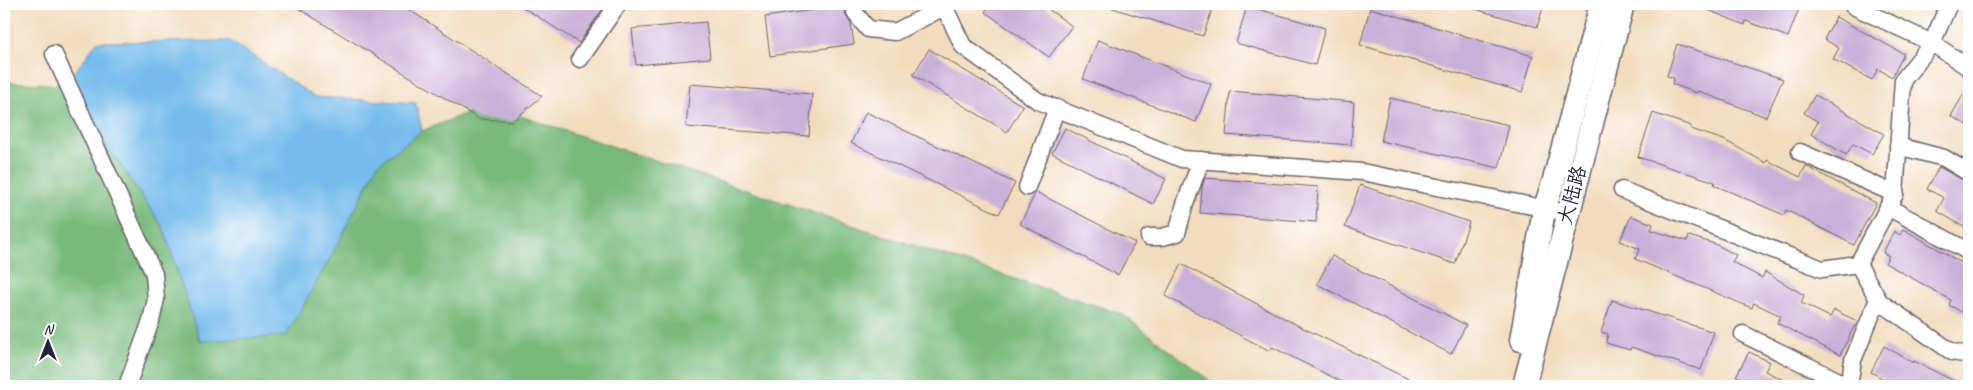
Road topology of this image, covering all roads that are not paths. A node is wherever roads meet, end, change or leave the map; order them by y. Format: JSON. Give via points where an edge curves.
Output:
{"nodes":[{"id":1,"x":618,"y":4,"type":"edge"},
{"id":2,"x":1601,"y":4,"type":"edge"},
{"id":3,"x":1622,"y":4,"type":"edge"},
{"id":4,"x":1949,"y":4,"type":"edge"},
{"id":5,"x":944,"y":5,"type":"edge"},
{"id":6,"x":1852,"y":6,"type":"dead end"},
{"id":7,"x":854,"y":14,"type":"dead end"},
{"id":8,"x":1932,"y":43,"type":"junction"},
{"id":9,"x":54,"y":54,"type":"dead end"},
{"id":10,"x":580,"y":59,"type":"dead end"},
{"id":11,"x":1969,"y":68,"type":"edge"},
{"id":12,"x":1057,"y":108,"type":"junction"},
{"id":13,"x":1898,"y":146,"type":"junction"},
{"id":14,"x":1800,"y":152,"type":"dead end"},
{"id":15,"x":1201,"y":160,"type":"junction"},
{"id":16,"x":1969,"y":173,"type":"edge"},
{"id":17,"x":1027,"y":187,"type":"dead end"},
{"id":18,"x":1622,"y":190,"type":"dead end"},
{"id":19,"x":1891,"y":200,"type":"junction"},
{"id":20,"x":1544,"y":210,"type":"junction"},
{"id":21,"x":1567,"y":213,"type":"junction"},
{"id":22,"x":1149,"y":237,"type":"dead end"},
{"id":23,"x":1969,"y":252,"type":"edge"},
{"id":24,"x":1858,"y":264,"type":"junction"},
{"id":25,"x":1877,"y":300,"type":"junction"},
{"id":26,"x":1743,"y":334,"type":"dead end"},
{"id":27,"x":1969,"y":355,"type":"edge"},
{"id":28,"x":127,"y":386,"type":"edge"},
{"id":29,"x":1512,"y":386,"type":"edge"},
{"id":30,"x":1524,"y":386,"type":"edge"},
{"id":31,"x":1849,"y":386,"type":"edge"}],
"edges":[{"from":1,"to":10,"type":"street"},
{"from":2,"to":20,"type":"main road","name":"大陆路"},
{"from":3,"to":21,"type":"main road","name":"大陆路"},
{"from":4,"to":8,"type":"street"},
{"from":5,"to":7,"type":"street","via":[[895,32],[868,29]]},
{"from":5,"to":12,"type":"street","via":[[962,46],[1038,101]]},
{"from":6,"to":8,"type":"street"},
{"from":8,"to":11,"type":"street"},
{"from":8,"to":13,"type":"street","via":[[1903,80]]},
{"from":9,"to":28,"type":"street","via":[[154,274],[156,299],[151,321]]},
{"from":12,"to":15,"type":"street","via":[[1182,159]]},
{"from":12,"to":17,"type":"street"},
{"from":13,"to":16,"type":"street","via":[[1944,158]]},
{"from":13,"to":19,"type":"street"},
{"from":14,"to":19,"type":"street"},
{"from":15,"to":20,"type":"street","via":[[1362,172]]},
{"from":15,"to":22,"type":"street","via":[[1177,234]]},
{"from":18,"to":24,"type":"street","via":[[1822,269]]},
{"from":19,"to":23,"type":"street"},
{"from":19,"to":24,"type":"street"},
{"from":20,"to":21,"type":"street"},
{"from":20,"to":29,"type":"main road","name":"大陆路"},
{"from":21,"to":30,"type":"main road","name":"大陆路"},
{"from":24,"to":25,"type":"street"},
{"from":25,"to":27,"type":"street","via":[[1952,352]]},
{"from":25,"to":31,"type":"street","via":[[1852,360]]},
{"from":26,"to":31,"type":"street"}]}
